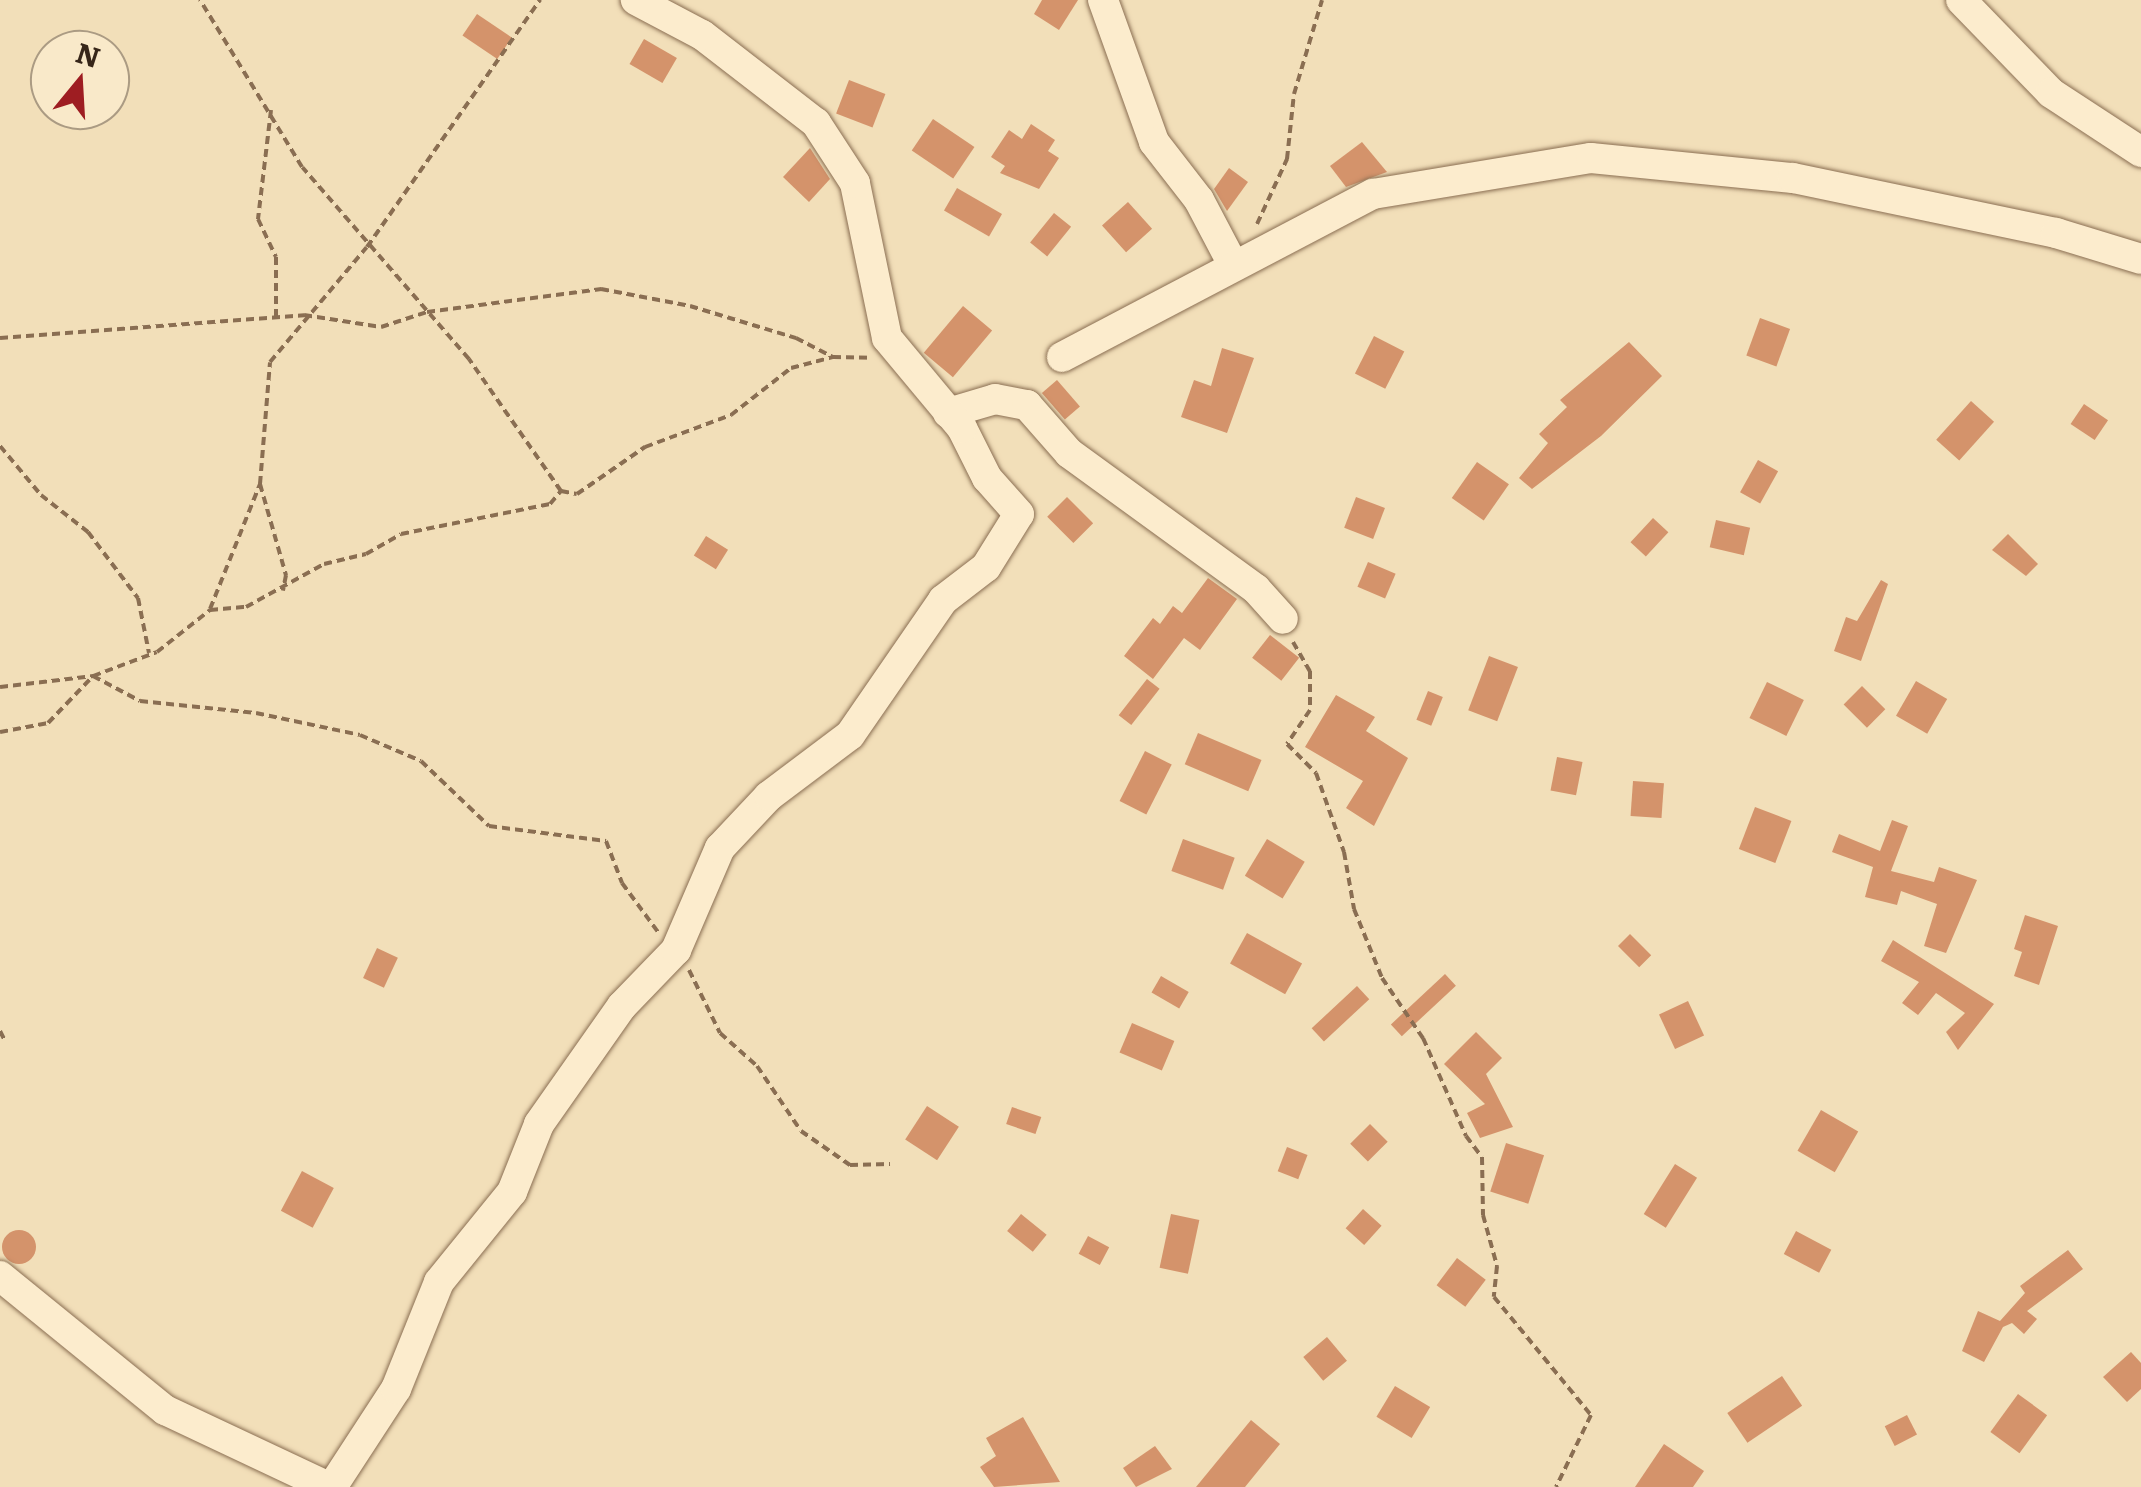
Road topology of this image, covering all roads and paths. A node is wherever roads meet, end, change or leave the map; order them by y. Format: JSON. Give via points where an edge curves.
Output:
{"nodes":[{"id":1,"x":200,"y":0,"type":"edge"},
{"id":2,"x":540,"y":0,"type":"edge"},
{"id":3,"x":636,"y":0,"type":"edge"},
{"id":4,"x":1103,"y":0,"type":"edge"},
{"id":5,"x":1322,"y":0,"type":"edge"},
{"id":6,"x":1961,"y":0,"type":"edge"},
{"id":7,"x":271,"y":110,"type":"junction"},
{"id":8,"x":2141,"y":152,"type":"edge"},
{"id":9,"x":1255,"y":228,"type":"dead end"},
{"id":10,"x":367,"y":246,"type":"junction"},
{"id":11,"x":1230,"y":259,"type":"dead end"},
{"id":12,"x":2141,"y":259,"type":"edge"},
{"id":13,"x":427,"y":312,"type":"junction"},
{"id":14,"x":304,"y":315,"type":"junction"},
{"id":15,"x":276,"y":320,"type":"junction"},
{"id":16,"x":0,"y":338,"type":"edge"},
{"id":17,"x":900,"y":356,"type":"junction"},
{"id":18,"x":833,"y":357,"type":"junction"},
{"id":19,"x":1062,"y":357,"type":"dead end"},
{"id":20,"x":948,"y":412,"type":"junction"},
{"id":21,"x":1,"y":445,"type":"edge"},
{"id":22,"x":260,"y":484,"type":"junction"},
{"id":23,"x":561,"y":492,"type":"junction"},
{"id":24,"x":282,"y":592,"type":"junction"},
{"id":25,"x":210,"y":610,"type":"junction"},
{"id":26,"x":1283,"y":619,"type":"joint"},
{"id":27,"x":149,"y":656,"type":"junction"},
{"id":28,"x":93,"y":676,"type":"junction"},
{"id":29,"x":0,"y":687,"type":"edge"},
{"id":30,"x":0,"y":732,"type":"edge"},
{"id":31,"x":676,"y":950,"type":"junction"},
{"id":32,"x":0,"y":1031,"type":"edge"},
{"id":33,"x":4,"y":1039,"type":"dead end"},
{"id":34,"x":890,"y":1164,"type":"dead end"},
{"id":35,"x":0,"y":1276,"type":"edge"},
{"id":36,"x":330,"y":1487,"type":"edge"},
{"id":37,"x":1556,"y":1487,"type":"edge"}],
"edges":[{"from":1,"to":7,"type":"path"},
{"from":2,"to":10,"type":"path"},
{"from":3,"to":17,"type":"street","via":[[702,35],[816,122],[855,182],[871,276],[888,338]]},
{"from":4,"to":11,"type":"street","via":[[1154,142],[1199,200]]},
{"from":5,"to":9,"type":"path","via":[[1294,94],[1287,158]]},
{"from":6,"to":8,"type":"street","via":[[2051,93]]},
{"from":7,"to":10,"type":"path","via":[[302,167]]},
{"from":7,"to":15,"type":"path","via":[[258,219],[276,257]]},
{"from":10,"to":13,"type":"path"},
{"from":10,"to":14,"type":"path"},
{"from":12,"to":19,"type":"street","via":[[2056,233],[1793,178],[1591,158],[1373,194]]},
{"from":13,"to":14,"type":"path","via":[[382,327]]},
{"from":13,"to":18,"type":"path","via":[[601,290],[634,293],[796,338]]},
{"from":13,"to":23,"type":"path","via":[[469,358]]},
{"from":14,"to":15,"type":"path"},
{"from":14,"to":22,"type":"path","via":[[270,362]]},
{"from":15,"to":16,"type":"path"},
{"from":17,"to":18,"type":"path"},
{"from":17,"to":20,"type":"street"},
{"from":18,"to":23,"type":"path","via":[[790,368],[731,415],[646,447],[577,494]]},
{"from":20,"to":26,"type":"street","via":[[996,400],[1027,405],[1068,453],[1256,589]]},
{"from":20,"to":31,"type":"street","via":[[987,478],[1019,514],[986,567],[943,600],[914,637],[888,689],[850,735],[769,796],[720,848]]},
{"from":21,"to":27,"type":"path","via":[[41,496],[88,532],[138,598],[152,641]]},
{"from":22,"to":24,"type":"path","via":[[286,575]]},
{"from":22,"to":25,"type":"path"},
{"from":23,"to":24,"type":"path","via":[[554,502],[402,534],[366,554],[324,564]]},
{"from":24,"to":25,"type":"path","via":[[246,607]]},
{"from":25,"to":27,"type":"path"},
{"from":26,"to":37,"type":"path","via":[[1310,671],[1310,710],[1287,744],[1316,773],[1344,852],[1354,909],[1382,978],[1423,1038],[1482,1157],[1483,1216],[1497,1266],[1494,1297],[1591,1415]]},
{"from":27,"to":28,"type":"path"},
{"from":28,"to":29,"type":"path"},
{"from":28,"to":30,"type":"path","via":[[48,723]]},
{"from":28,"to":31,"type":"path","via":[[140,700],[256,713],[360,735],[421,761],[490,826],[606,841],[640,914]]},
{"from":31,"to":34,"type":"path","via":[[720,1033],[757,1066],[801,1130],[850,1165]]},
{"from":31,"to":36,"type":"street","via":[[622,1006],[539,1124],[512,1192],[439,1282],[396,1389]]},
{"from":32,"to":33,"type":"path"},
{"from":35,"to":36,"type":"street","via":[[165,1410]]}]}
